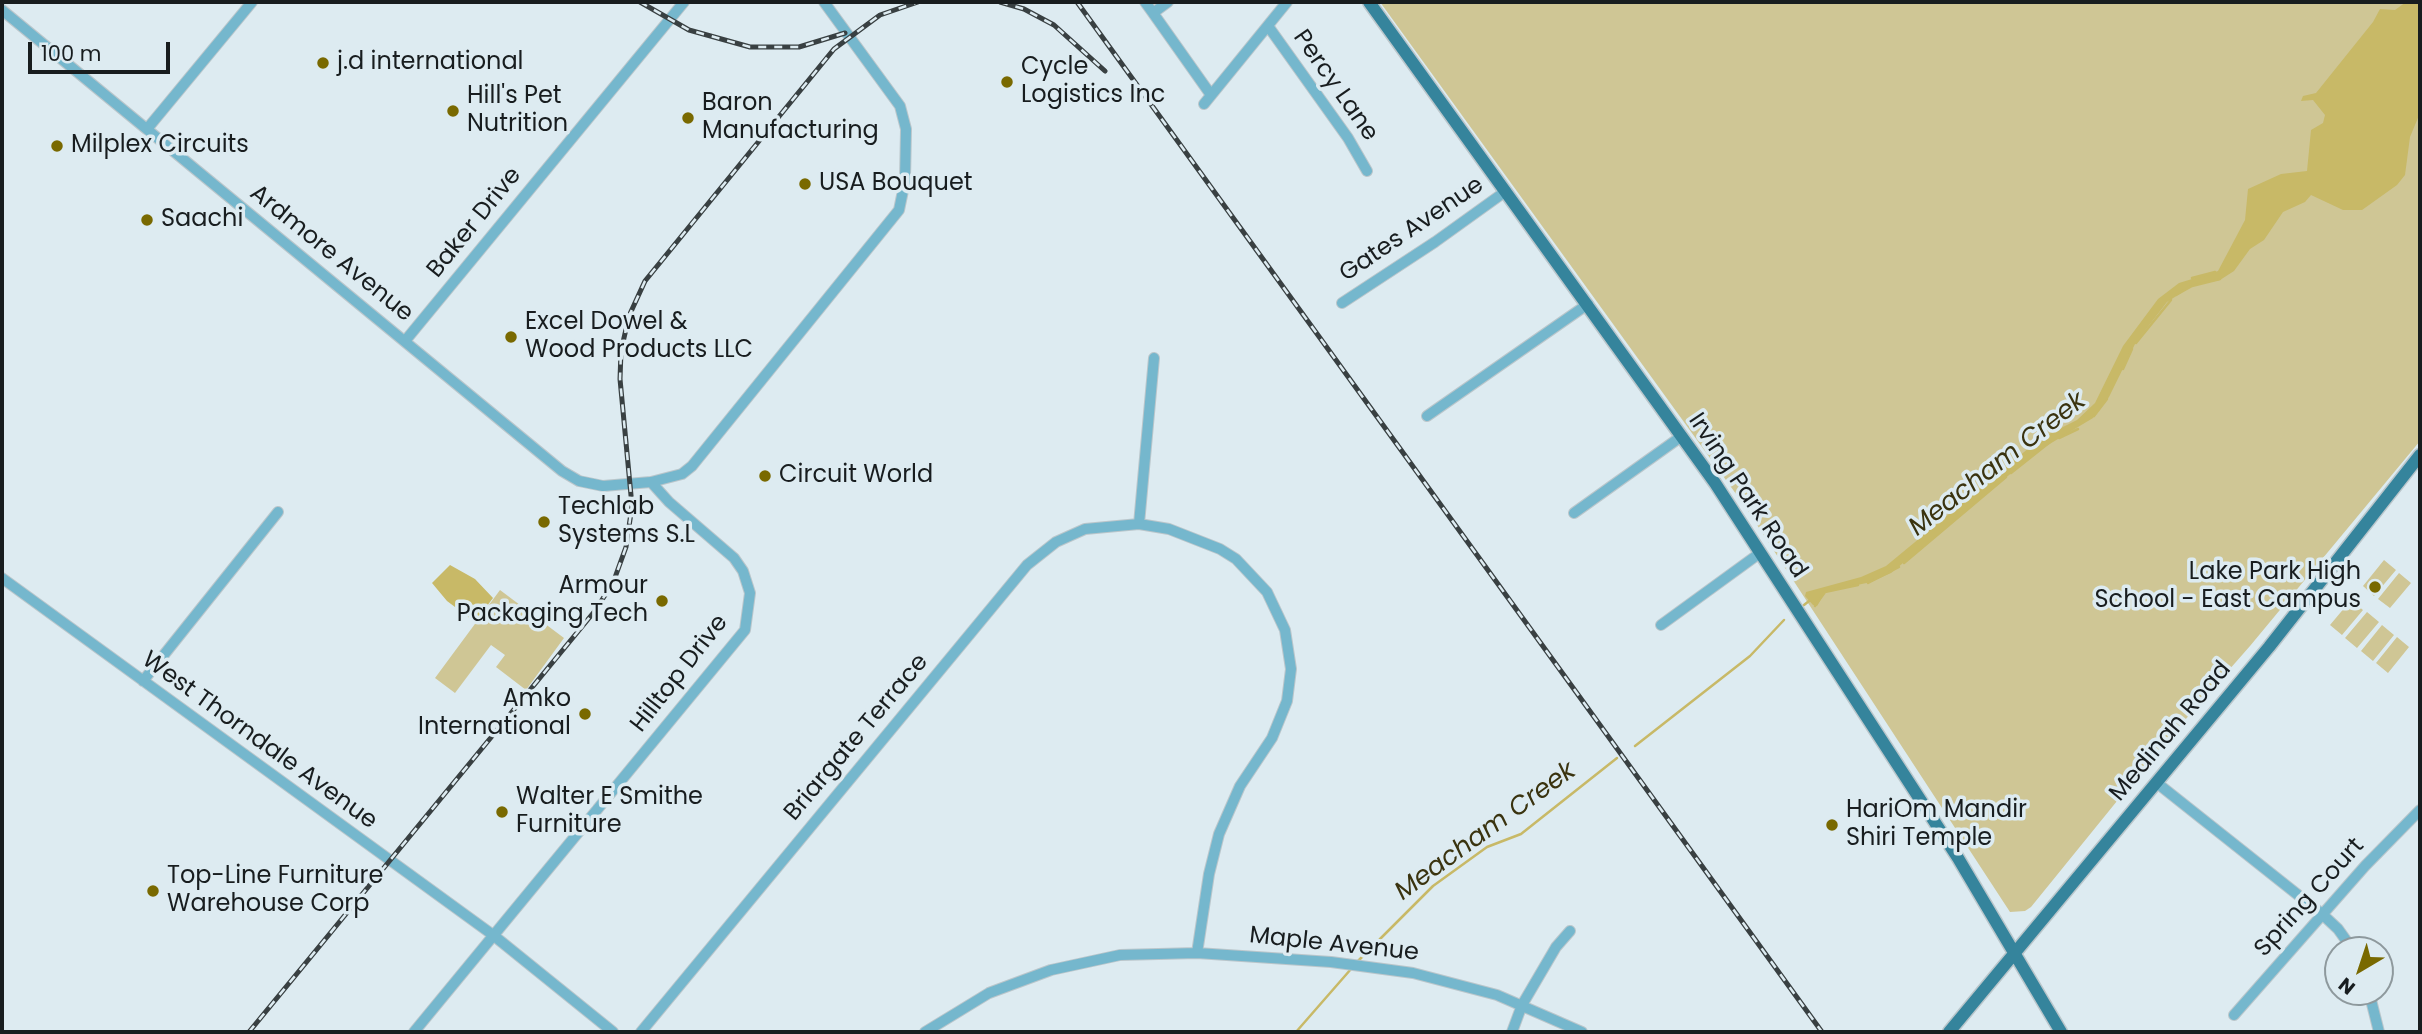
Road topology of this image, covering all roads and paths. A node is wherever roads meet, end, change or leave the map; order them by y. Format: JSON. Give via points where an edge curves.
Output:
{"nodes":[{"id":1,"x":252,"y":2,"type":"edge"},
{"id":2,"x":684,"y":2,"type":"edge"},
{"id":3,"x":824,"y":2,"type":"edge"},
{"id":4,"x":1145,"y":2,"type":"edge"},
{"id":5,"x":1168,"y":2,"type":"edge"},
{"id":6,"x":1287,"y":2,"type":"edge"},
{"id":7,"x":1369,"y":2,"type":"edge"},
{"id":8,"x":2,"y":10,"type":"edge"},
{"id":9,"x":1153,"y":13,"type":"junction"},
{"id":10,"x":1268,"y":26,"type":"junction"},
{"id":11,"x":1212,"y":95,"type":"junction"},
{"id":12,"x":1205,"y":104,"type":"dead end"},
{"id":13,"x":147,"y":129,"type":"junction"},
{"id":14,"x":1367,"y":171,"type":"dead end"},
{"id":15,"x":1506,"y":191,"type":"junction"},
{"id":16,"x":1342,"y":303,"type":"dead end"},
{"id":17,"x":1588,"y":303,"type":"junction"},
{"id":18,"x":405,"y":341,"type":"junction"},
{"id":19,"x":1154,"y":358,"type":"dead end"},
{"id":20,"x":1427,"y":416,"type":"dead end"},
{"id":21,"x":1682,"y":436,"type":"junction"},
{"id":22,"x":2420,"y":456,"type":"edge"},
{"id":23,"x":651,"y":482,"type":"junction"},
{"id":24,"x":278,"y":512,"type":"dead end"},
{"id":25,"x":1574,"y":513,"type":"dead end"},
{"id":26,"x":1139,"y":524,"type":"junction"},
{"id":27,"x":1760,"y":552,"type":"junction"},
{"id":28,"x":2,"y":579,"type":"edge"},
{"id":29,"x":1661,"y":625,"type":"dead end"},
{"id":30,"x":143,"y":681,"type":"junction"},
{"id":31,"x":2157,"y":783,"type":"junction"},
{"id":32,"x":2420,"y":810,"type":"edge"},
{"id":33,"x":2322,"y":914,"type":"junction"},
{"id":34,"x":1570,"y":931,"type":"dead end"},
{"id":35,"x":493,"y":935,"type":"junction"},
{"id":36,"x":2343,"y":936,"type":"edge"},
{"id":37,"x":1197,"y":953,"type":"junction"},
{"id":38,"x":2015,"y":955,"type":"junction"},
{"id":39,"x":1522,"y":1005,"type":"junction"},
{"id":40,"x":2372,"y":1006,"type":"edge"},
{"id":41,"x":2234,"y":1015,"type":"dead end"},
{"id":42,"x":414,"y":1032,"type":"edge"},
{"id":43,"x":613,"y":1032,"type":"edge"},
{"id":44,"x":641,"y":1032,"type":"edge"},
{"id":45,"x":925,"y":1032,"type":"edge"},
{"id":46,"x":1512,"y":1032,"type":"edge"},
{"id":47,"x":1582,"y":1032,"type":"edge"},
{"id":48,"x":1949,"y":1032,"type":"edge"},
{"id":49,"x":2062,"y":1032,"type":"edge"},
{"id":50,"x":2379,"y":1032,"type":"edge"}],
"edges":[{"from":1,"to":13,"type":"street"},
{"from":2,"to":18,"type":"street","name":"Baker Drive"},
{"from":3,"to":23,"type":"street","via":[[900,106],[906,129],[899,210],[692,466],[682,474]]},
{"from":4,"to":9,"type":"street"},
{"from":5,"to":9,"type":"street"},
{"from":6,"to":10,"type":"street"},
{"from":7,"to":15,"type":"main road","name":"Irving Park Road"},
{"from":8,"to":13,"type":"street","name":"Ardmore Avenue"},
{"from":9,"to":11,"type":"street"},
{"from":10,"to":11,"type":"street"},
{"from":10,"to":14,"type":"street","name":"Percy Lane"},
{"from":11,"to":12,"type":"street"},
{"from":13,"to":18,"type":"street","name":"Ardmore Avenue"},
{"from":15,"to":16,"type":"street","name":"Gates Avenue"},
{"from":15,"to":17,"type":"main road","name":"Irving Park Road"},
{"from":17,"to":20,"type":"street"},
{"from":17,"to":21,"type":"main road","name":"Irving Park Road"},
{"from":18,"to":23,"type":"street","name":"Ardmore Avenue","via":[[579,481],[603,486]]},
{"from":19,"to":26,"type":"street"},
{"from":21,"to":25,"type":"street"},
{"from":21,"to":27,"type":"main road","name":"Irving Park Road"},
{"from":22,"to":31,"type":"main road","name":"Medinah Road"},
{"from":23,"to":35,"type":"street","name":"Hilltop Drive","via":[[743,571],[750,593],[745,630]]},
{"from":24,"to":30,"type":"street"},
{"from":26,"to":37,"type":"street","name":"Briargate Terrace","via":[[1180,533],[1236,559],[1273,601],[1285,630],[1291,669],[1277,728],[1240,786],[1219,834]]},
{"from":26,"to":44,"type":"street","name":"Briargate Terrace","via":[[1085,529],[1056,541],[1027,565]]},
{"from":27,"to":29,"type":"street"},
{"from":27,"to":38,"type":"main road","name":"Irving Park Road","via":[[1958,858]]},
{"from":28,"to":30,"type":"street","name":"West Thorndale Avenue"},
{"from":30,"to":35,"type":"street","name":"West Thorndale Avenue"},
{"from":31,"to":33,"type":"street"},
{"from":31,"to":38,"type":"main road","name":"Medinah Road"},
{"from":32,"to":33,"type":"street","name":"Spring Court"},
{"from":33,"to":36,"type":"street"},
{"from":33,"to":41,"type":"street","name":"Spring Court"},
{"from":34,"to":39,"type":"street"},
{"from":35,"to":42,"type":"street","name":"Hilltop Drive"},
{"from":35,"to":43,"type":"street","name":"West Thorndale Avenue"},
{"from":37,"to":39,"type":"street","name":"Maple Avenue","via":[[1358,965],[1453,982]]},
{"from":37,"to":45,"type":"street","name":"Maple Avenue","via":[[1120,956],[1051,970],[989,993]]},
{"from":38,"to":48,"type":"main road","name":"Medinah Road"},
{"from":38,"to":49,"type":"main road","name":"Irving Park Road"},
{"from":39,"to":46,"type":"street"},
{"from":39,"to":47,"type":"street","name":"Maple Avenue"},
{"from":40,"to":50,"type":"street"}]}
